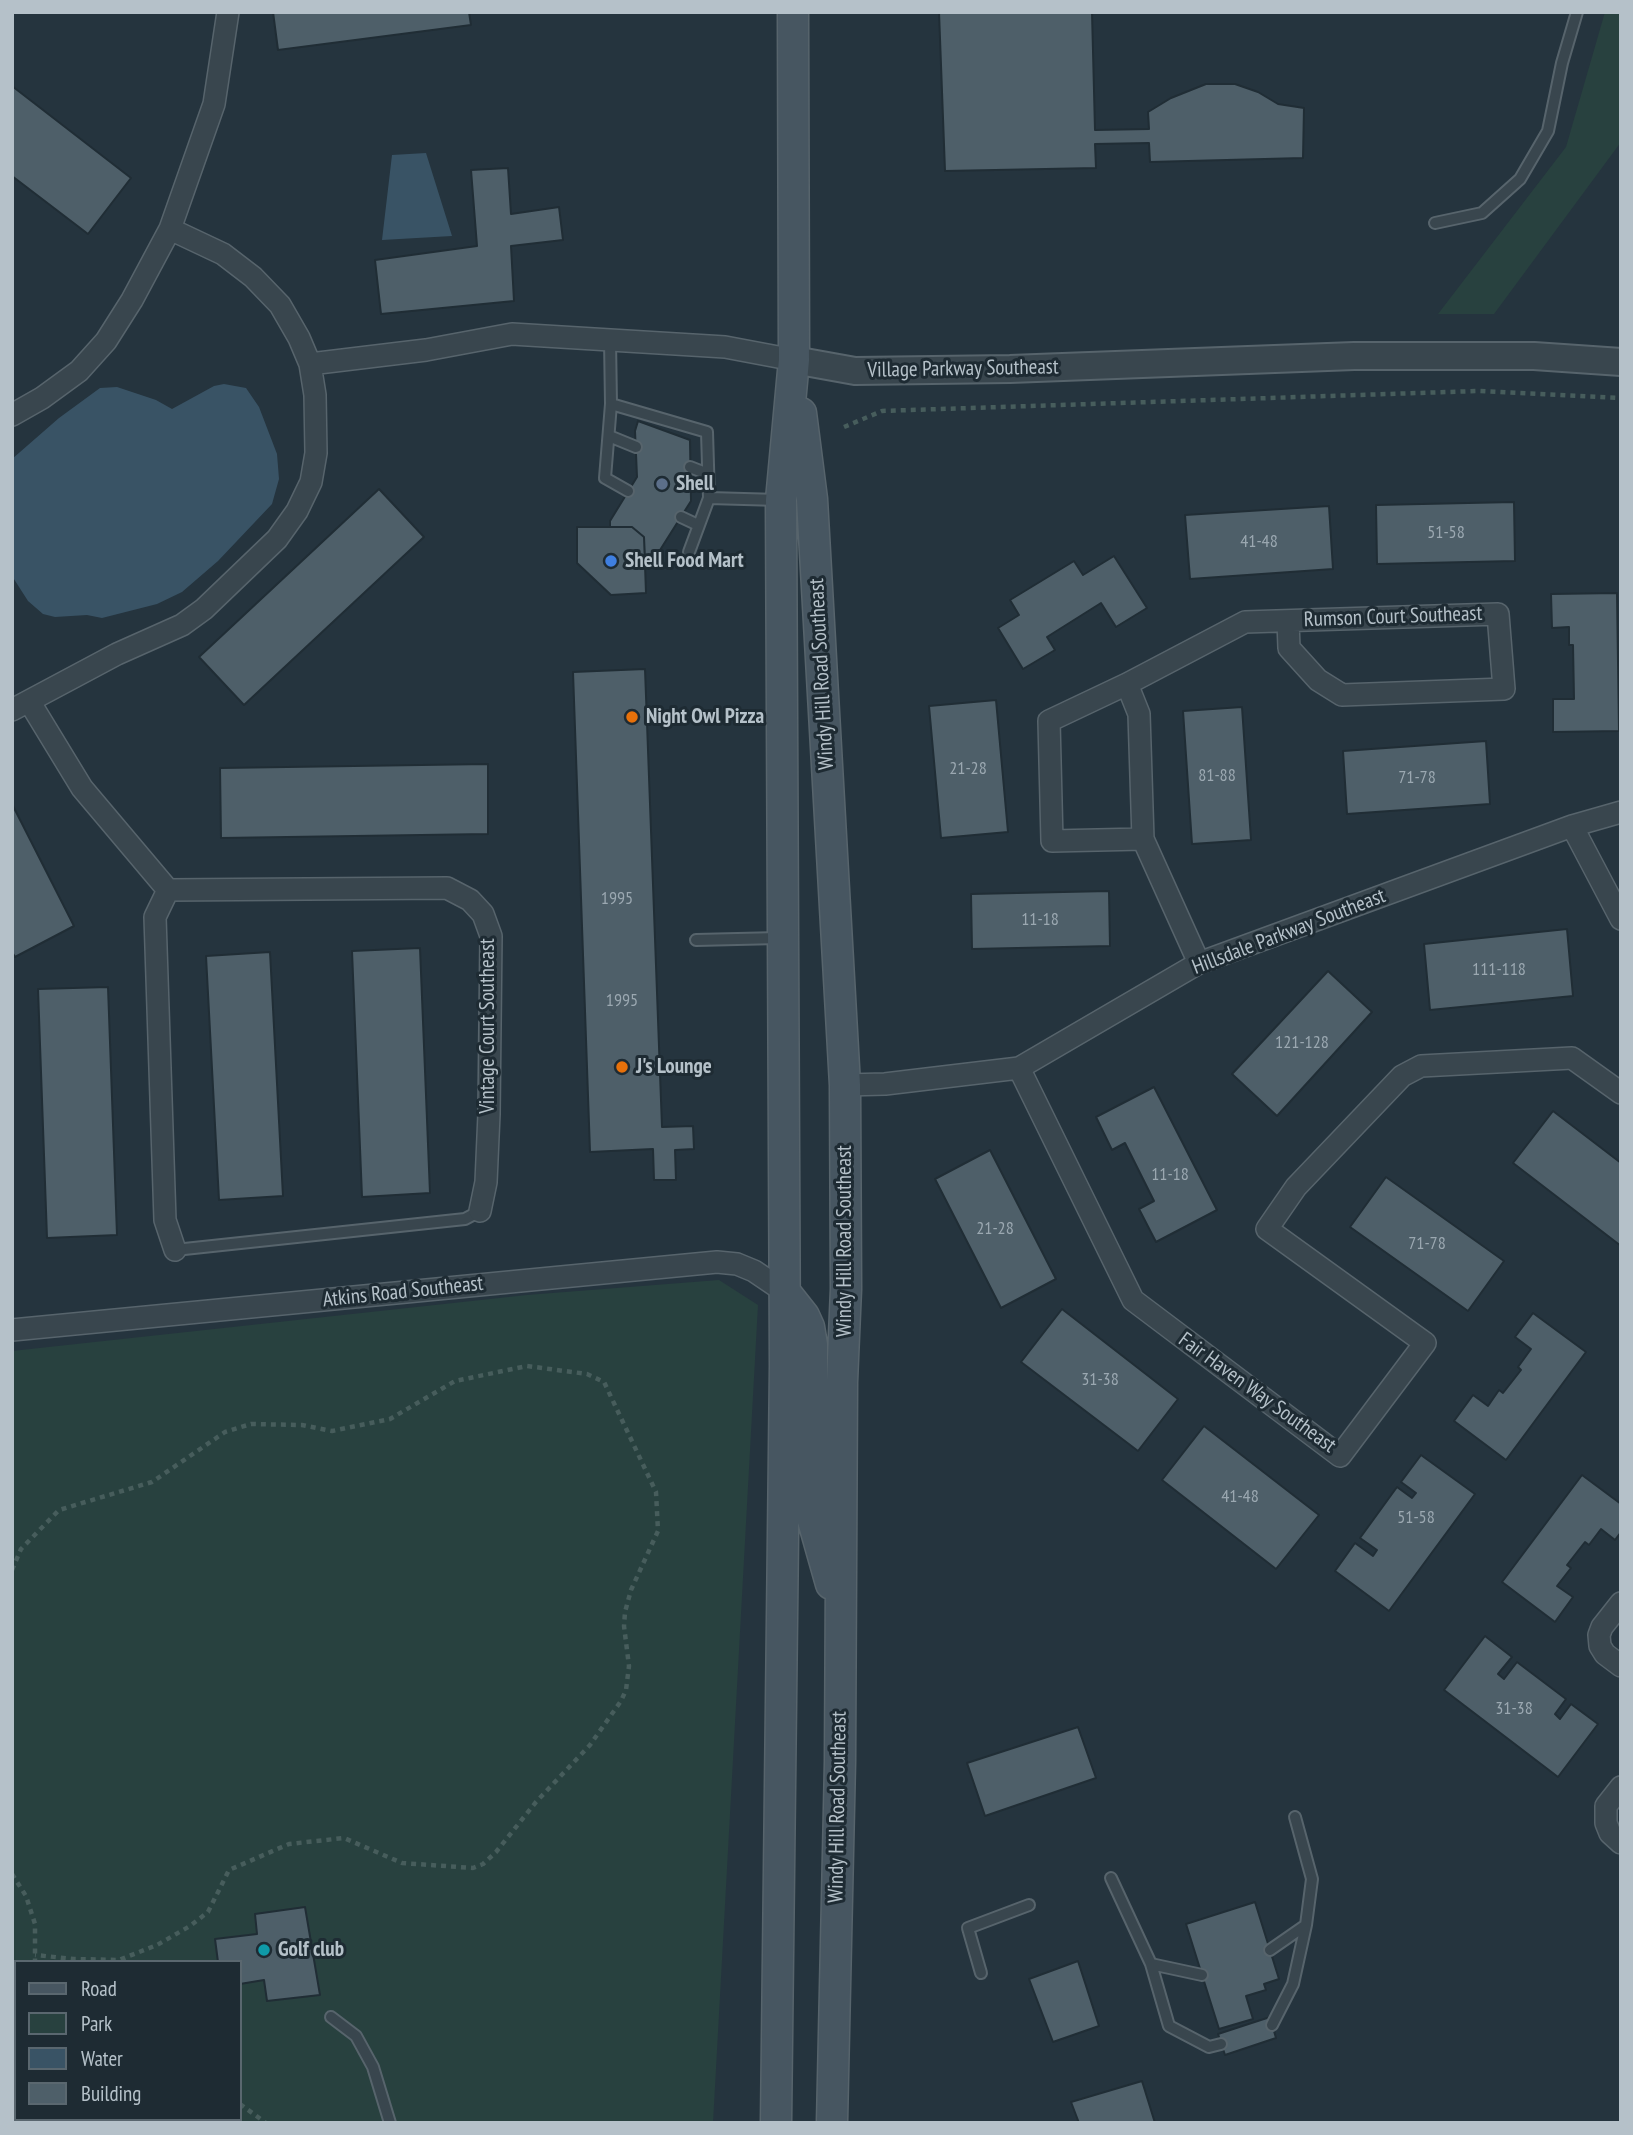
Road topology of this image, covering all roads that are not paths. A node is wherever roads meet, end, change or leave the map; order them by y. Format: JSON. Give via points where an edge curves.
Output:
{"nodes":[{"id":1,"x":228,"y":12,"type":"edge"},
{"id":2,"x":793,"y":12,"type":"edge"},
{"id":3,"x":1577,"y":12,"type":"edge"},
{"id":4,"x":1435,"y":223,"type":"dead end"},
{"id":5,"x":170,"y":229,"type":"junction"},
{"id":6,"x":610,"y":340,"type":"junction"},
{"id":7,"x":794,"y":360,"type":"junction"},
{"id":8,"x":1621,"y":362,"type":"edge"},
{"id":9,"x":310,"y":364,"type":"junction"},
{"id":10,"x":611,"y":404,"type":"junction"},
{"id":11,"x":12,"y":415,"type":"edge"},
{"id":12,"x":609,"y":436,"type":"junction"},
{"id":13,"x":636,"y":447,"type":"dead end"},
{"id":14,"x":690,"y":467,"type":"dead end"},
{"id":15,"x":708,"y":474,"type":"junction"},
{"id":16,"x":628,"y":491,"type":"dead end"},
{"id":17,"x":709,"y":498,"type":"junction"},
{"id":18,"x":781,"y":500,"type":"junction"},
{"id":19,"x":681,"y":517,"type":"dead end"},
{"id":20,"x":698,"y":525,"type":"junction"},
{"id":21,"x":689,"y":552,"type":"dead end"},
{"id":22,"x":1288,"y":621,"type":"junction"},
{"id":23,"x":1127,"y":684,"type":"junction"},
{"id":24,"x":21,"y":706,"type":"edge"},
{"id":25,"x":1621,"y":812,"type":"edge"},
{"id":26,"x":1572,"y":826,"type":"junction"},
{"id":27,"x":1143,"y":839,"type":"junction"},
{"id":28,"x":168,"y":890,"type":"junction"},
{"id":29,"x":1621,"y":919,"type":"edge"},
{"id":30,"x":782,"y":938,"type":"junction"},
{"id":31,"x":696,"y":940,"type":"dead end"},
{"id":32,"x":1199,"y":963,"type":"junction"},
{"id":33,"x":1019,"y":1068,"type":"junction"},
{"id":34,"x":845,"y":1085,"type":"junction"},
{"id":35,"x":1621,"y":1093,"type":"edge"},
{"id":36,"x":480,"y":1212,"type":"joint"},
{"id":37,"x":175,"y":1250,"type":"joint"},
{"id":38,"x":785,"y":1292,"type":"junction"},
{"id":39,"x":12,"y":1330,"type":"edge"},
{"id":40,"x":1621,"y":1603,"type":"edge"},
{"id":41,"x":841,"y":1618,"type":"junction"},
{"id":42,"x":1621,"y":1667,"type":"edge"},
{"id":43,"x":1621,"y":1787,"type":"edge"},
{"id":44,"x":1295,"y":1817,"type":"dead end"},
{"id":45,"x":1621,"y":1843,"type":"edge"},
{"id":46,"x":1111,"y":1878,"type":"dead end"},
{"id":47,"x":1029,"y":1905,"type":"dead end"},
{"id":48,"x":1306,"y":1925,"type":"junction"},
{"id":49,"x":1270,"y":1950,"type":"dead end"},
{"id":50,"x":1151,"y":1964,"type":"junction"},
{"id":51,"x":981,"y":1972,"type":"dead end"},
{"id":52,"x":1202,"y":1975,"type":"dead end"},
{"id":53,"x":331,"y":2017,"type":"dead end"},
{"id":54,"x":1272,"y":2025,"type":"dead end"},
{"id":55,"x":1221,"y":2044,"type":"dead end"},
{"id":56,"x":390,"y":2123,"type":"edge"},
{"id":57,"x":776,"y":2123,"type":"edge"},
{"id":58,"x":832,"y":2123,"type":"edge"}],
"edges":[{"from":1,"to":5,"type":"street","via":[[214,104]]},
{"from":2,"to":7,"type":"main road","name":"Windy Hill Road Southeast"},
{"from":3,"to":4,"type":"lane","via":[[1548,131],[1520,179],[1482,213]]},
{"from":5,"to":9,"type":"street","via":[[223,254],[253,277],[280,305]]},
{"from":5,"to":11,"type":"street","via":[[106,341],[79,371]]},
{"from":6,"to":7,"type":"street","name":"Village Parkway Southeast","via":[[726,347]]},
{"from":6,"to":9,"type":"street","name":"Village Parkway Southeast","via":[[512,334]]},
{"from":6,"to":10,"type":"lane"},
{"from":7,"to":8,"type":"street","name":"Village Parkway Southeast","via":[[855,371],[1354,356],[1534,356]]},
{"from":7,"to":18,"type":"main road","name":"Windy Hill Road Southeast"},
{"from":7,"to":34,"type":"main road","name":"Windy Hill Road Southeast","via":[[812,499]]},
{"from":9,"to":24,"type":"street","via":[[316,453],[311,482],[277,539],[182,625]]},
{"from":10,"to":12,"type":"lane"},
{"from":10,"to":15,"type":"lane","via":[[707,432]]},
{"from":12,"to":13,"type":"lane"},
{"from":12,"to":16,"type":"lane","via":[[605,478]]},
{"from":14,"to":15,"type":"lane"},
{"from":15,"to":17,"type":"lane"},
{"from":17,"to":18,"type":"lane"},
{"from":17,"to":20,"type":"lane"},
{"from":18,"to":30,"type":"main road","name":"Windy Hill Road Southeast"},
{"from":19,"to":20,"type":"lane"},
{"from":20,"to":21,"type":"lane"},
{"from":22,"to":22,"type":"street","name":"Rumson Court Southeast","via":[[1498,614],[1504,689],[1342,695],[1318,680],[1289,648]]},
{"from":22,"to":23,"type":"street","name":"Rumson Court Southeast","via":[[1245,622]]},
{"from":23,"to":27,"type":"street","via":[[1139,714]]},
{"from":23,"to":27,"type":"street","name":"Rumson Court Southeast","via":[[1049,721],[1052,841]]},
{"from":24,"to":28,"type":"street","via":[[82,788]]},
{"from":25,"to":26,"type":"street","name":"Hillsdale Parkway Southeast"},
{"from":26,"to":29,"type":"street"},
{"from":26,"to":32,"type":"street","name":"Hillsdale Parkway Southeast"},
{"from":27,"to":32,"type":"street"},
{"from":28,"to":36,"type":"street","name":"Vintage Court Southeast","via":[[447,888],[470,900],[483,914],[491,936],[489,1114]]},
{"from":28,"to":37,"type":"street","via":[[155,916],[165,1220]]},
{"from":30,"to":31,"type":"lane"},
{"from":30,"to":38,"type":"main road","name":"Windy Hill Road Southeast"},
{"from":32,"to":33,"type":"street","name":"Hillsdale Parkway Southeast"},
{"from":33,"to":34,"type":"street","name":"Hillsdale Parkway Southeast"},
{"from":33,"to":35,"type":"street","name":"Fair Haven Way Southeast","via":[[1133,1300],[1340,1456],[1425,1343],[1267,1229],[1296,1187],[1402,1076],[1421,1066],[1572,1058]]},
{"from":34,"to":41,"type":"main road","name":"Windy Hill Road Southeast"},
{"from":36,"to":37,"type":"lane","via":[[465,1219]]},
{"from":38,"to":39,"type":"street","name":"Atkins Road Southeast","via":[[754,1271],[718,1262]]},
{"from":38,"to":41,"type":"main road","via":[[809,1327],[812,1517]]},
{"from":38,"to":57,"type":"main road","name":"Windy Hill Road Southeast"},
{"from":40,"to":42,"type":"street","via":[[1599,1635],[1605,1654]]},
{"from":41,"to":58,"type":"main road","name":"Windy Hill Road Southeast"},
{"from":43,"to":45,"type":"street","via":[[1606,1806],[1610,1833]]},
{"from":44,"to":48,"type":"lane","via":[[1312,1879]]},
{"from":46,"to":50,"type":"lane"},
{"from":47,"to":51,"type":"lane","via":[[968,1928]]},
{"from":48,"to":49,"type":"lane"},
{"from":48,"to":54,"type":"lane","via":[[1293,1984]]},
{"from":50,"to":52,"type":"lane"},
{"from":50,"to":55,"type":"lane","via":[[1170,2026],[1209,2047]]},
{"from":53,"to":56,"type":"lane","via":[[356,2036],[373,2067]]}]}
